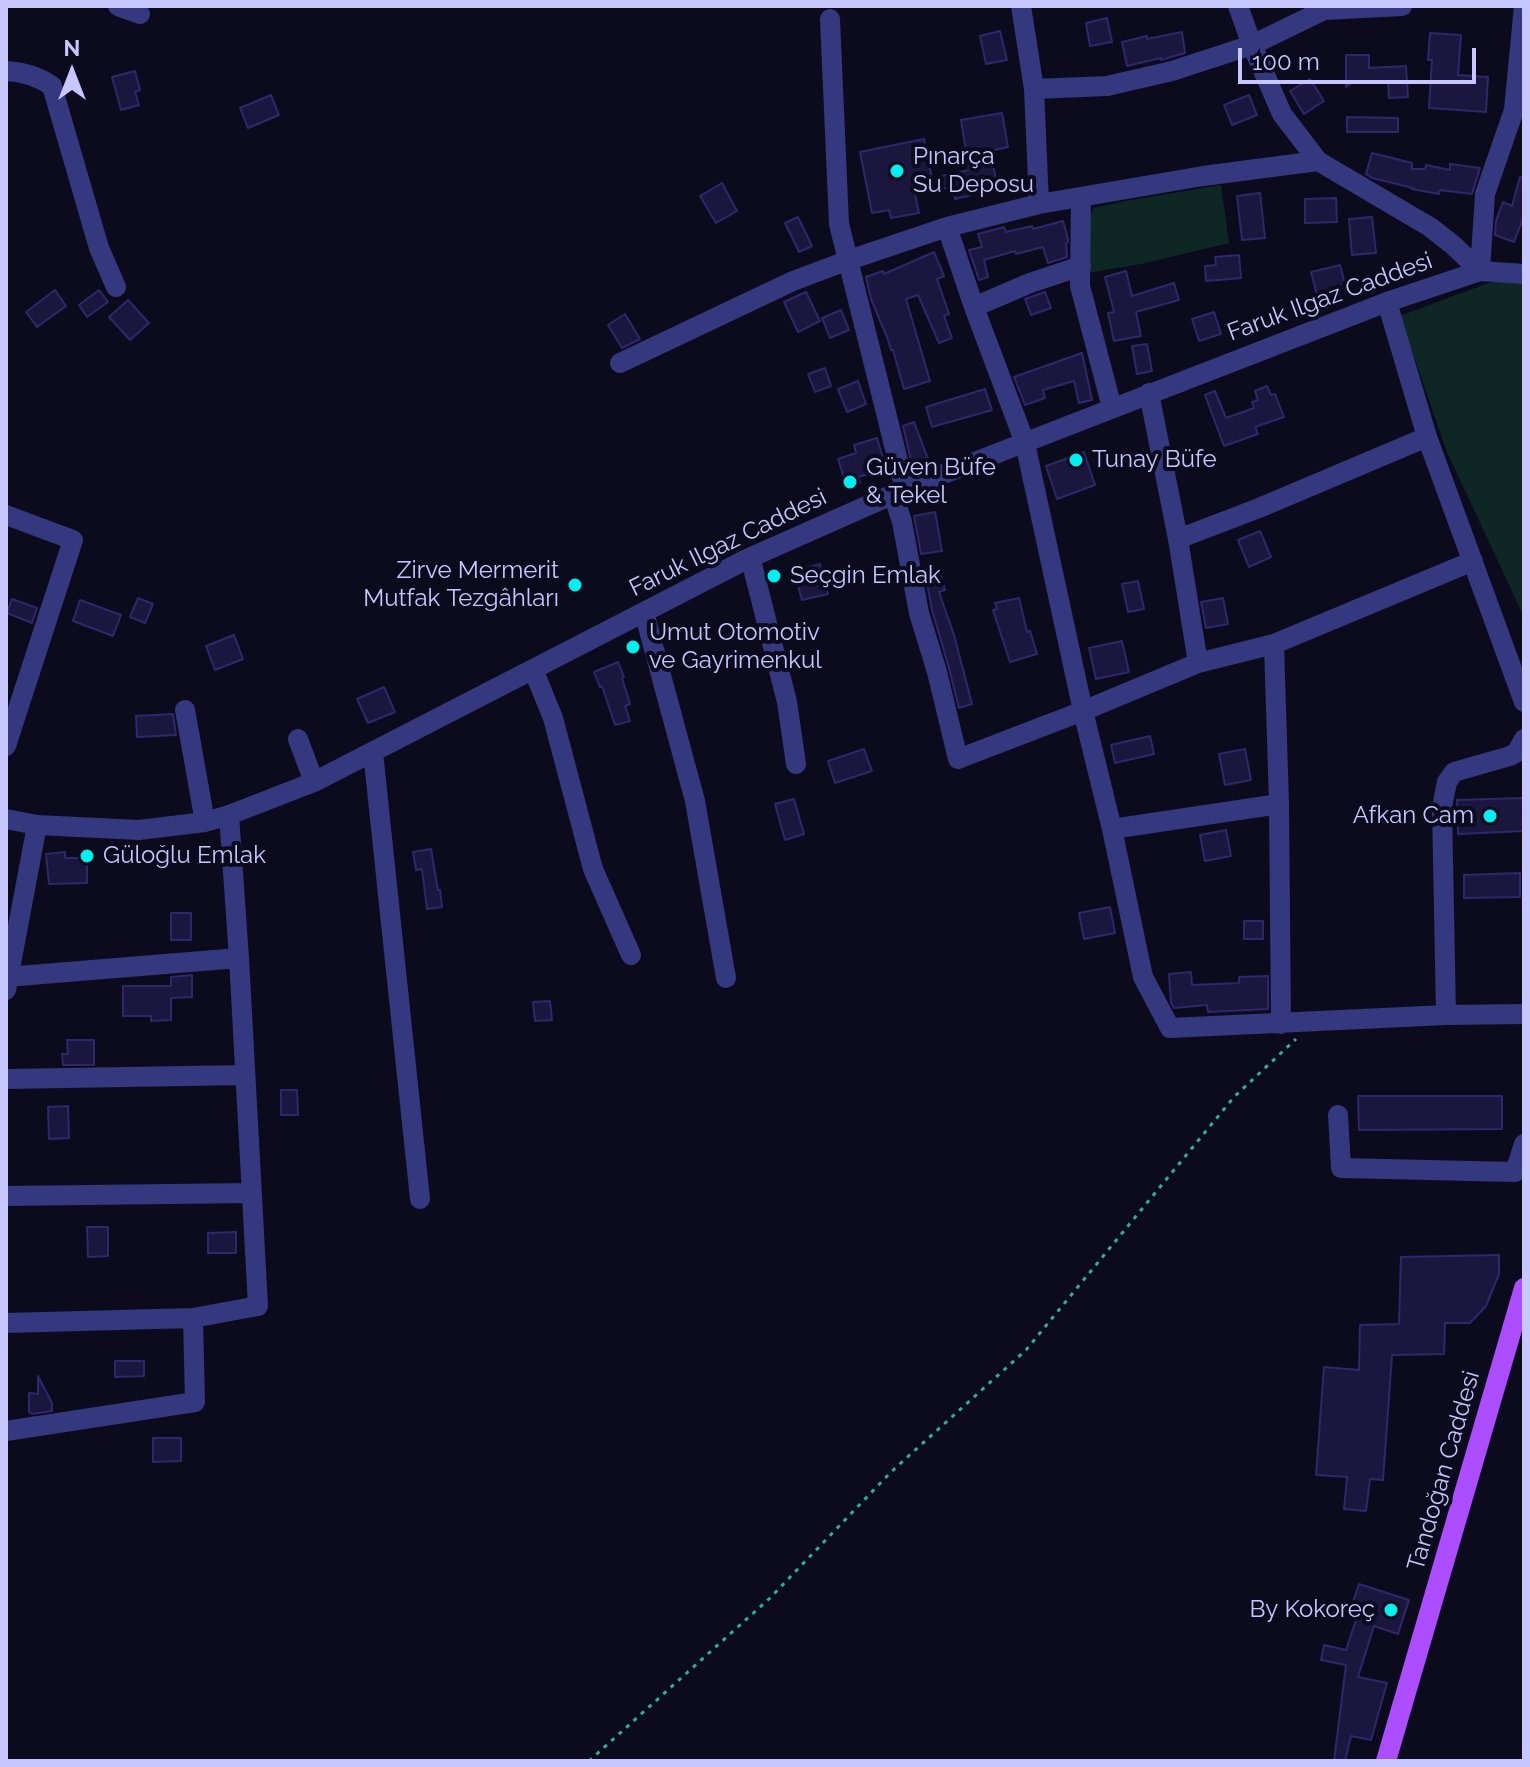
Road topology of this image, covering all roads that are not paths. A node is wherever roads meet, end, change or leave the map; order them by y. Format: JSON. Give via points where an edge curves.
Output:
{"nodes":[{"id":1,"x":118,"y":6,"type":"edge"},
{"id":2,"x":1021,"y":6,"type":"edge"},
{"id":3,"x":1238,"y":6,"type":"edge"},
{"id":4,"x":1402,"y":6,"type":"edge"},
{"id":5,"x":1524,"y":6,"type":"edge"},
{"id":6,"x":1348,"y":8,"type":"edge"},
{"id":7,"x":140,"y":14,"type":"dead end"},
{"id":8,"x":830,"y":19,"type":"dead end"},
{"id":9,"x":1252,"y":45,"type":"junction"},
{"id":10,"x":6,"y":71,"type":"edge"},
{"id":11,"x":1034,"y":89,"type":"junction"},
{"id":12,"x":1519,"y":110,"type":"edge"},
{"id":13,"x":1318,"y":161,"type":"junction"},
{"id":14,"x":1081,"y":197,"type":"junction"},
{"id":15,"x":1039,"y":204,"type":"junction"},
{"id":16,"x":947,"y":227,"type":"junction"},
{"id":17,"x":849,"y":260,"type":"junction"},
{"id":18,"x":1081,"y":266,"type":"junction"},
{"id":19,"x":1480,"y":271,"type":"junction"},
{"id":20,"x":1524,"y":274,"type":"edge"},
{"id":21,"x":116,"y":287,"type":"dead end"},
{"id":22,"x":1387,"y":302,"type":"junction"},
{"id":23,"x":974,"y":307,"type":"junction"},
{"id":24,"x":620,"y":363,"type":"dead end"},
{"id":25,"x":1149,"y":393,"type":"junction"},
{"id":26,"x":1112,"y":408,"type":"junction"},
{"id":27,"x":1427,"y":437,"type":"junction"},
{"id":28,"x":1025,"y":443,"type":"junction"},
{"id":29,"x":899,"y":491,"type":"junction"},
{"id":30,"x":6,"y":515,"type":"edge"},
{"id":31,"x":1178,"y":539,"type":"junction"},
{"id":32,"x":747,"y":559,"type":"junction"},
{"id":33,"x":1473,"y":561,"type":"junction"},
{"id":34,"x":644,"y":612,"type":"junction"},
{"id":35,"x":1274,"y":644,"type":"junction"},
{"id":36,"x":1198,"y":663,"type":"junction"},
{"id":37,"x":533,"y":669,"type":"junction"},
{"id":38,"x":1524,"y":702,"type":"edge"},
{"id":39,"x":185,"y":710,"type":"dead end"},
{"id":40,"x":1083,"y":711,"type":"junction"},
{"id":41,"x":298,"y":739,"type":"dead end"},
{"id":42,"x":1524,"y":739,"type":"edge"},
{"id":43,"x":6,"y":746,"type":"edge"},
{"id":44,"x":373,"y":752,"type":"junction"},
{"id":45,"x":796,"y":764,"type":"dead end"},
{"id":46,"x":314,"y":782,"type":"junction"},
{"id":47,"x":1279,"y":804,"type":"junction"},
{"id":48,"x":229,"y":815,"type":"junction"},
{"id":49,"x":6,"y":819,"type":"edge"},
{"id":50,"x":205,"y":822,"type":"junction"},
{"id":51,"x":37,"y":825,"type":"junction"},
{"id":52,"x":1112,"y":829,"type":"junction"},
{"id":53,"x":631,"y":955,"type":"dead end"},
{"id":54,"x":239,"y":958,"type":"junction"},
{"id":55,"x":726,"y":978,"type":"dead end"},
{"id":56,"x":7,"y":981,"type":"edge"},
{"id":57,"x":1524,"y":1014,"type":"edge"},
{"id":58,"x":1446,"y":1015,"type":"junction"},
{"id":59,"x":1281,"y":1024,"type":"junction"},
{"id":60,"x":245,"y":1075,"type":"junction"},
{"id":61,"x":6,"y":1079,"type":"edge"},
{"id":62,"x":1338,"y":1115,"type":"dead end"},
{"id":63,"x":1524,"y":1144,"type":"edge"},
{"id":64,"x":1520,"y":1173,"type":"edge"},
{"id":65,"x":251,"y":1193,"type":"junction"},
{"id":66,"x":6,"y":1196,"type":"edge"},
{"id":67,"x":420,"y":1199,"type":"dead end"},
{"id":68,"x":1524,"y":1288,"type":"edge"},
{"id":69,"x":193,"y":1318,"type":"junction"},
{"id":70,"x":6,"y":1323,"type":"edge"},
{"id":71,"x":6,"y":1431,"type":"edge"},
{"id":72,"x":1386,"y":1761,"type":"edge"}],
"edges":[{"from":1,"to":7,"type":"street"},
{"from":2,"to":11,"type":"street"},
{"from":3,"to":9,"type":"street"},
{"from":4,"to":6,"type":"street"},
{"from":5,"to":12,"type":"street"},
{"from":6,"to":9,"type":"street","via":[[1324,10]]},
{"from":8,"to":17,"type":"street","via":[[839,224]]},
{"from":9,"to":11,"type":"street","via":[[1107,86]]},
{"from":9,"to":13,"type":"street","via":[[1282,114]]},
{"from":10,"to":21,"type":"street","via":[[41,78],[52,86],[99,248]]},
{"from":11,"to":15,"type":"street"},
{"from":12,"to":19,"type":"street","via":[[1485,194]]},
{"from":13,"to":14,"type":"street"},
{"from":13,"to":19,"type":"street","via":[[1430,227]]},
{"from":14,"to":15,"type":"street"},
{"from":14,"to":18,"type":"street"},
{"from":15,"to":16,"type":"street"},
{"from":16,"to":17,"type":"street"},
{"from":16,"to":23,"type":"street"},
{"from":17,"to":24,"type":"street"},
{"from":17,"to":29,"type":"street"},
{"from":18,"to":23,"type":"street"},
{"from":18,"to":26,"type":"street","via":[[1080,286]]},
{"from":19,"to":20,"type":"street","name":"Faruk Ilgaz Caddesi"},
{"from":19,"to":22,"type":"street","name":"Faruk Ilgaz Caddesi"},
{"from":22,"to":25,"type":"street","name":"Faruk Ilgaz Caddesi"},
{"from":22,"to":27,"type":"street"},
{"from":23,"to":28,"type":"street"},
{"from":25,"to":26,"type":"street","name":"Faruk Ilgaz Caddesi"},
{"from":25,"to":31,"type":"street"},
{"from":26,"to":28,"type":"street","name":"Faruk Ilgaz Caddesi"},
{"from":27,"to":31,"type":"street"},
{"from":27,"to":33,"type":"street"},
{"from":28,"to":29,"type":"street","name":"Faruk Ilgaz Caddesi"},
{"from":28,"to":40,"type":"street"},
{"from":29,"to":32,"type":"street","name":"Faruk Ilgaz Caddesi"},
{"from":29,"to":40,"type":"street","via":[[919,613],[958,759]]},
{"from":30,"to":43,"type":"street","via":[[73,540]]},
{"from":31,"to":36,"type":"street"},
{"from":32,"to":34,"type":"street","name":"Faruk Ilgaz Caddesi"},
{"from":32,"to":45,"type":"street","via":[[787,702]]},
{"from":33,"to":35,"type":"street"},
{"from":33,"to":38,"type":"street"},
{"from":34,"to":37,"type":"street","name":"Faruk Ilgaz Caddesi"},
{"from":34,"to":55,"type":"street","via":[[695,801]]},
{"from":35,"to":36,"type":"street"},
{"from":35,"to":47,"type":"street"},
{"from":36,"to":40,"type":"street"},
{"from":37,"to":44,"type":"street","name":"Faruk Ilgaz Caddesi"},
{"from":37,"to":53,"type":"street","via":[[553,718],[593,869]]},
{"from":39,"to":50,"type":"street"},
{"from":40,"to":52,"type":"street"},
{"from":41,"to":46,"type":"street"},
{"from":42,"to":58,"type":"street","via":[[1510,756],[1454,772],[1447,782],[1442,807]]},
{"from":44,"to":46,"type":"street","name":"Faruk Ilgaz Caddesi"},
{"from":44,"to":67,"type":"street"},
{"from":46,"to":48,"type":"street","name":"Faruk Ilgaz Caddesi"},
{"from":47,"to":52,"type":"street"},
{"from":47,"to":59,"type":"street"},
{"from":48,"to":50,"type":"street","name":"Faruk Ilgaz Caddesi"},
{"from":48,"to":54,"type":"street"},
{"from":49,"to":51,"type":"street","name":"Faruk Ilgaz Caddesi"},
{"from":50,"to":51,"type":"street","name":"Faruk Ilgaz Caddesi","via":[[139,830]]},
{"from":51,"to":56,"type":"street"},
{"from":52,"to":59,"type":"street","via":[[1143,977],[1170,1028]]},
{"from":54,"to":56,"type":"street"},
{"from":54,"to":60,"type":"street"},
{"from":57,"to":58,"type":"street"},
{"from":58,"to":59,"type":"street"},
{"from":60,"to":61,"type":"street"},
{"from":60,"to":65,"type":"street"},
{"from":62,"to":64,"type":"street","via":[[1341,1168]]},
{"from":63,"to":64,"type":"street"},
{"from":65,"to":66,"type":"street"},
{"from":65,"to":69,"type":"street","via":[[258,1306]]},
{"from":68,"to":72,"type":"main road","name":"Tandoğan Caddesi"},
{"from":69,"to":70,"type":"street"},
{"from":69,"to":71,"type":"street","via":[[195,1402]]}]}
